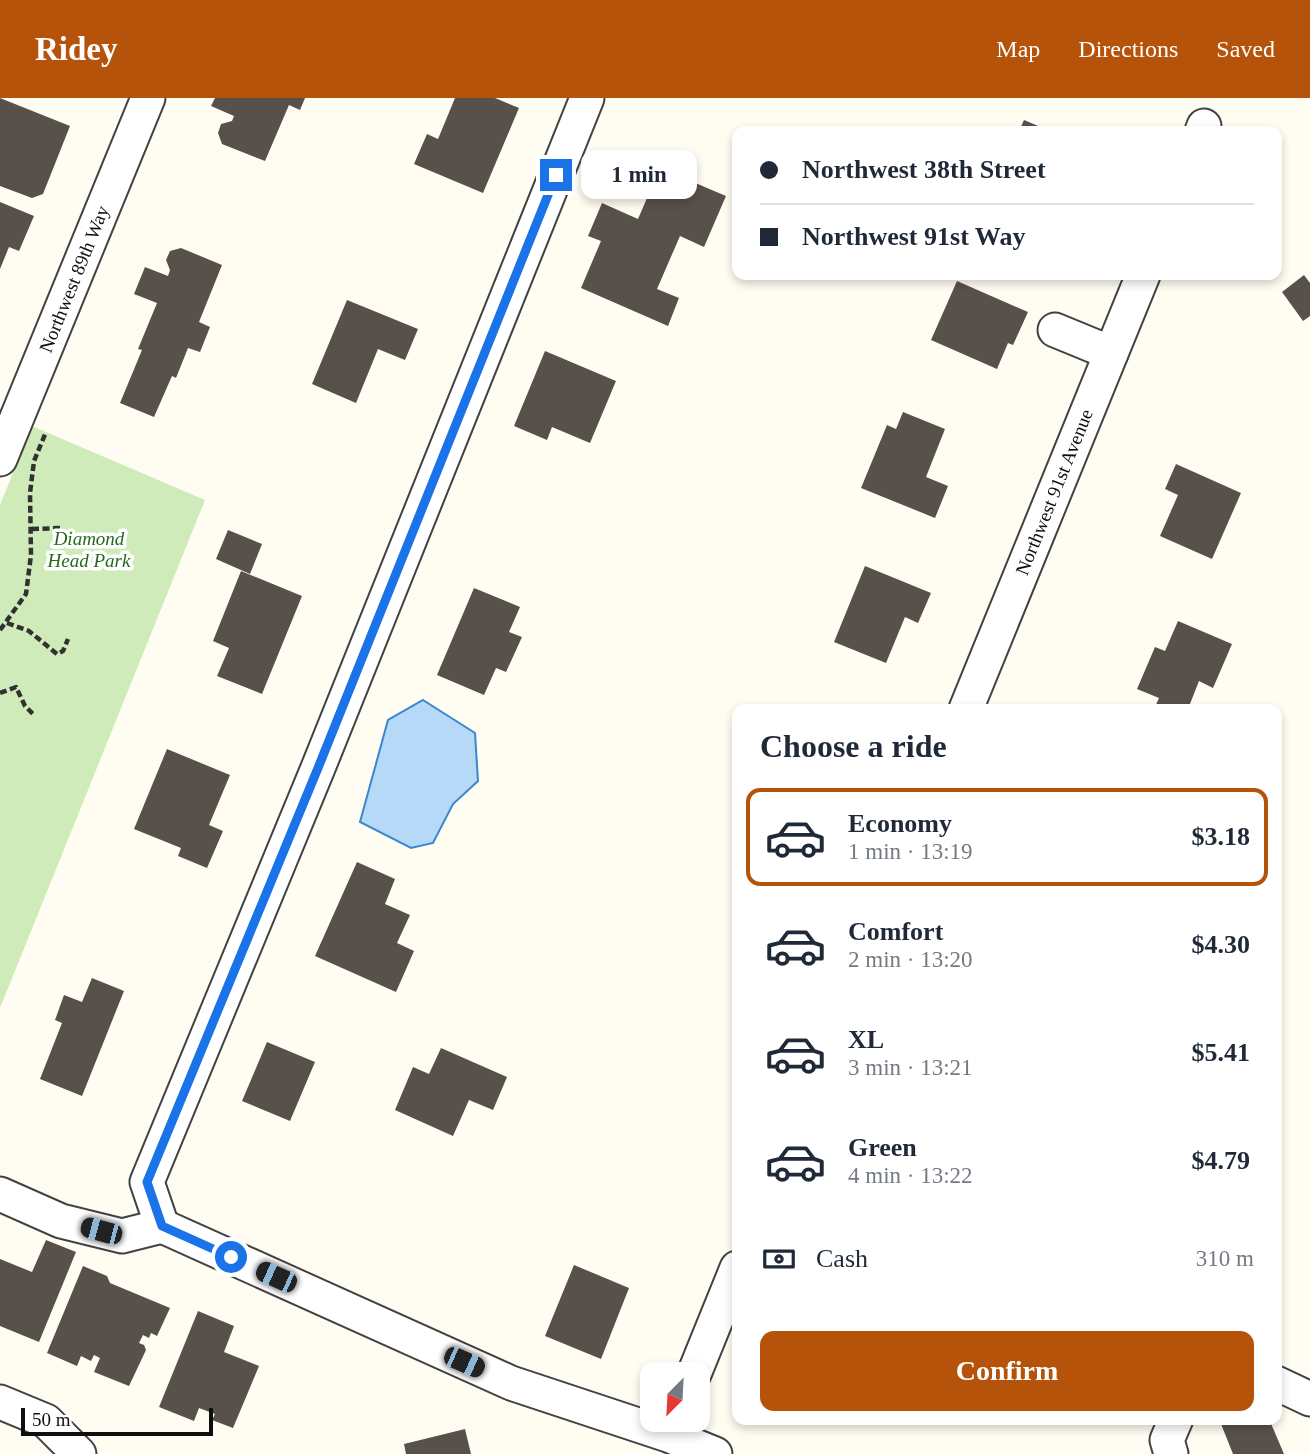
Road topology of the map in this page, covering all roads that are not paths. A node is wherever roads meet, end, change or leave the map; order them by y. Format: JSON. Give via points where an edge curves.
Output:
{"nodes":[{"id":1,"x":148,"y":98,"type":"edge"},
{"id":2,"x":587,"y":98,"type":"edge"},
{"id":3,"x":1141,"y":280,"type":"edge"},
{"id":4,"x":1055,"y":330,"type":"dead end"},
{"id":5,"x":1111,"y":353,"type":"junction"},
{"id":6,"x":0,"y":459,"type":"edge"},
{"id":7,"x":968,"y":704,"type":"edge"},
{"id":8,"x":0,"y":1194,"type":"edge"},
{"id":9,"x":162,"y":1226,"type":"junction"},
{"id":10,"x":732,"y":1280,"type":"edge"},
{"id":11,"x":699,"y":1362,"type":"edge"},
{"id":12,"x":1282,"y":1386,"type":"edge"},
{"id":13,"x":1310,"y":1399,"type":"edge"},
{"id":14,"x":0,"y":1402,"type":"edge"},
{"id":15,"x":640,"y":1418,"type":"edge"},
{"id":16,"x":1173,"y":1425,"type":"edge"},
{"id":17,"x":680,"y":1432,"type":"edge"},
{"id":18,"x":79,"y":1454,"type":"edge"},
{"id":19,"x":715,"y":1454,"type":"edge"},
{"id":20,"x":1171,"y":1454,"type":"edge"}],
"edges":[{"from":1,"to":6,"type":"street","name":"Northwest 89th Way"},
{"from":2,"to":9,"type":"street","via":[[147,1182]]},
{"from":3,"to":5,"type":"street","name":"Northwest 91st Avenue"},
{"from":4,"to":5,"type":"street"},
{"from":5,"to":7,"type":"street","name":"Northwest 91st Avenue"},
{"from":8,"to":9,"type":"street","via":[[61,1220],[122,1236]]},
{"from":9,"to":15,"type":"street","via":[[511,1383]]},
{"from":10,"to":11,"type":"street"},
{"from":12,"to":13,"type":"street"},
{"from":14,"to":18,"type":"street","via":[[46,1421]]},
{"from":16,"to":20,"type":"street","via":[[1167,1440]]},
{"from":17,"to":19,"type":"street"}]}
